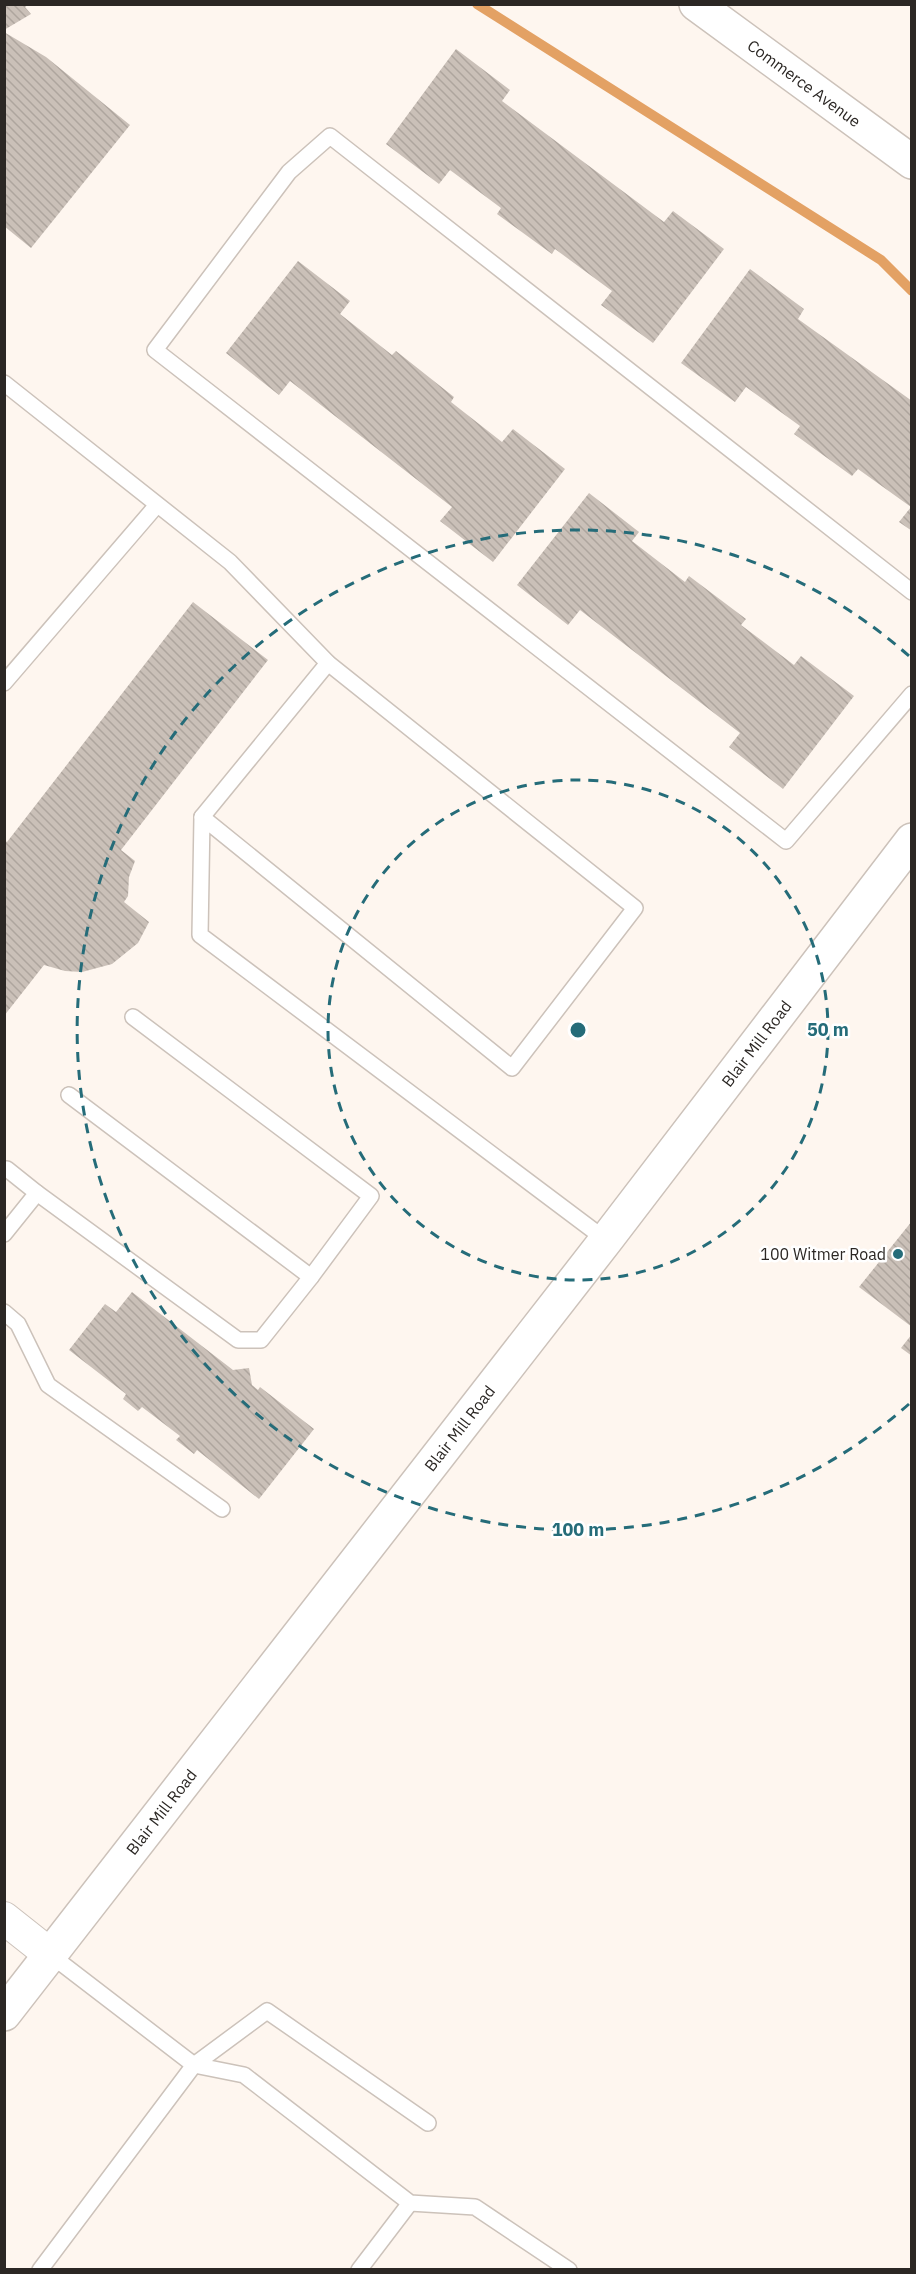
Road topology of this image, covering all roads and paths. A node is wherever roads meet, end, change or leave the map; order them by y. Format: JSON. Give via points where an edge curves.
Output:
{"nodes":[{"id":1,"x":696,"y":4,"type":"edge"},
{"id":2,"x":912,"y":162,"type":"edge"},
{"id":3,"x":4,"y":383,"type":"edge"},
{"id":4,"x":157,"y":505,"type":"junction"},
{"id":5,"x":912,"y":592,"type":"edge"},
{"id":6,"x":328,"y":663,"type":"junction"},
{"id":7,"x":4,"y":683,"type":"edge"},
{"id":8,"x":908,"y":705,"type":"edge"},
{"id":9,"x":202,"y":817,"type":"junction"},
{"id":10,"x":912,"y":840,"type":"edge"},
{"id":11,"x":133,"y":1017,"type":"dead end"},
{"id":12,"x":69,"y":1095,"type":"dead end"},
{"id":13,"x":7,"y":1169,"type":"dead end"},
{"id":14,"x":37,"y":1193,"type":"junction"},
{"id":15,"x":4,"y":1234,"type":"edge"},
{"id":16,"x":606,"y":1240,"type":"junction"},
{"id":17,"x":311,"y":1277,"type":"junction"},
{"id":18,"x":4,"y":1312,"type":"edge"},
{"id":19,"x":222,"y":1509,"type":"dead end"},
{"id":20,"x":4,"y":1918,"type":"edge"},
{"id":21,"x":52,"y":1956,"type":"junction"},
{"id":22,"x":4,"y":2014,"type":"edge"},
{"id":23,"x":194,"y":2065,"type":"junction"},
{"id":24,"x":428,"y":2123,"type":"dead end"},
{"id":25,"x":410,"y":2203,"type":"junction"},
{"id":26,"x":40,"y":2270,"type":"edge"},
{"id":27,"x":359,"y":2270,"type":"edge"},
{"id":28,"x":569,"y":2270,"type":"edge"}],
"edges":[{"from":1,"to":2,"type":"main road","name":"Commerce Avenue"},
{"from":3,"to":4,"type":"lane"},
{"from":4,"to":6,"type":"lane","via":[[230,562]]},
{"from":4,"to":7,"type":"lane"},
{"from":5,"to":8,"type":"lane","via":[[330,136],[289,172],[155,350],[786,841]]},
{"from":6,"to":9,"type":"lane"},
{"from":6,"to":9,"type":"lane","via":[[635,908],[512,1068]]},
{"from":9,"to":16,"type":"lane","via":[[200,935]]},
{"from":10,"to":16,"type":"main road","name":"Blair Mill Road"},
{"from":11,"to":17,"type":"lane","via":[[372,1196]]},
{"from":12,"to":17,"type":"lane"},
{"from":13,"to":14,"type":"lane"},
{"from":14,"to":15,"type":"lane"},
{"from":14,"to":17,"type":"lane","via":[[238,1340],[261,1340]]},
{"from":16,"to":21,"type":"main road","name":"Blair Mill Road"},
{"from":18,"to":19,"type":"lane","via":[[18,1324],[48,1384]]},
{"from":20,"to":21,"type":"street"},
{"from":21,"to":22,"type":"main road","name":"Blair Mill Road"},
{"from":21,"to":23,"type":"lane"},
{"from":23,"to":24,"type":"lane","via":[[267,2011]]},
{"from":23,"to":25,"type":"lane","via":[[244,2074]]},
{"from":23,"to":26,"type":"lane"},
{"from":25,"to":27,"type":"lane"},
{"from":25,"to":28,"type":"lane","via":[[475,2207]]}]}
